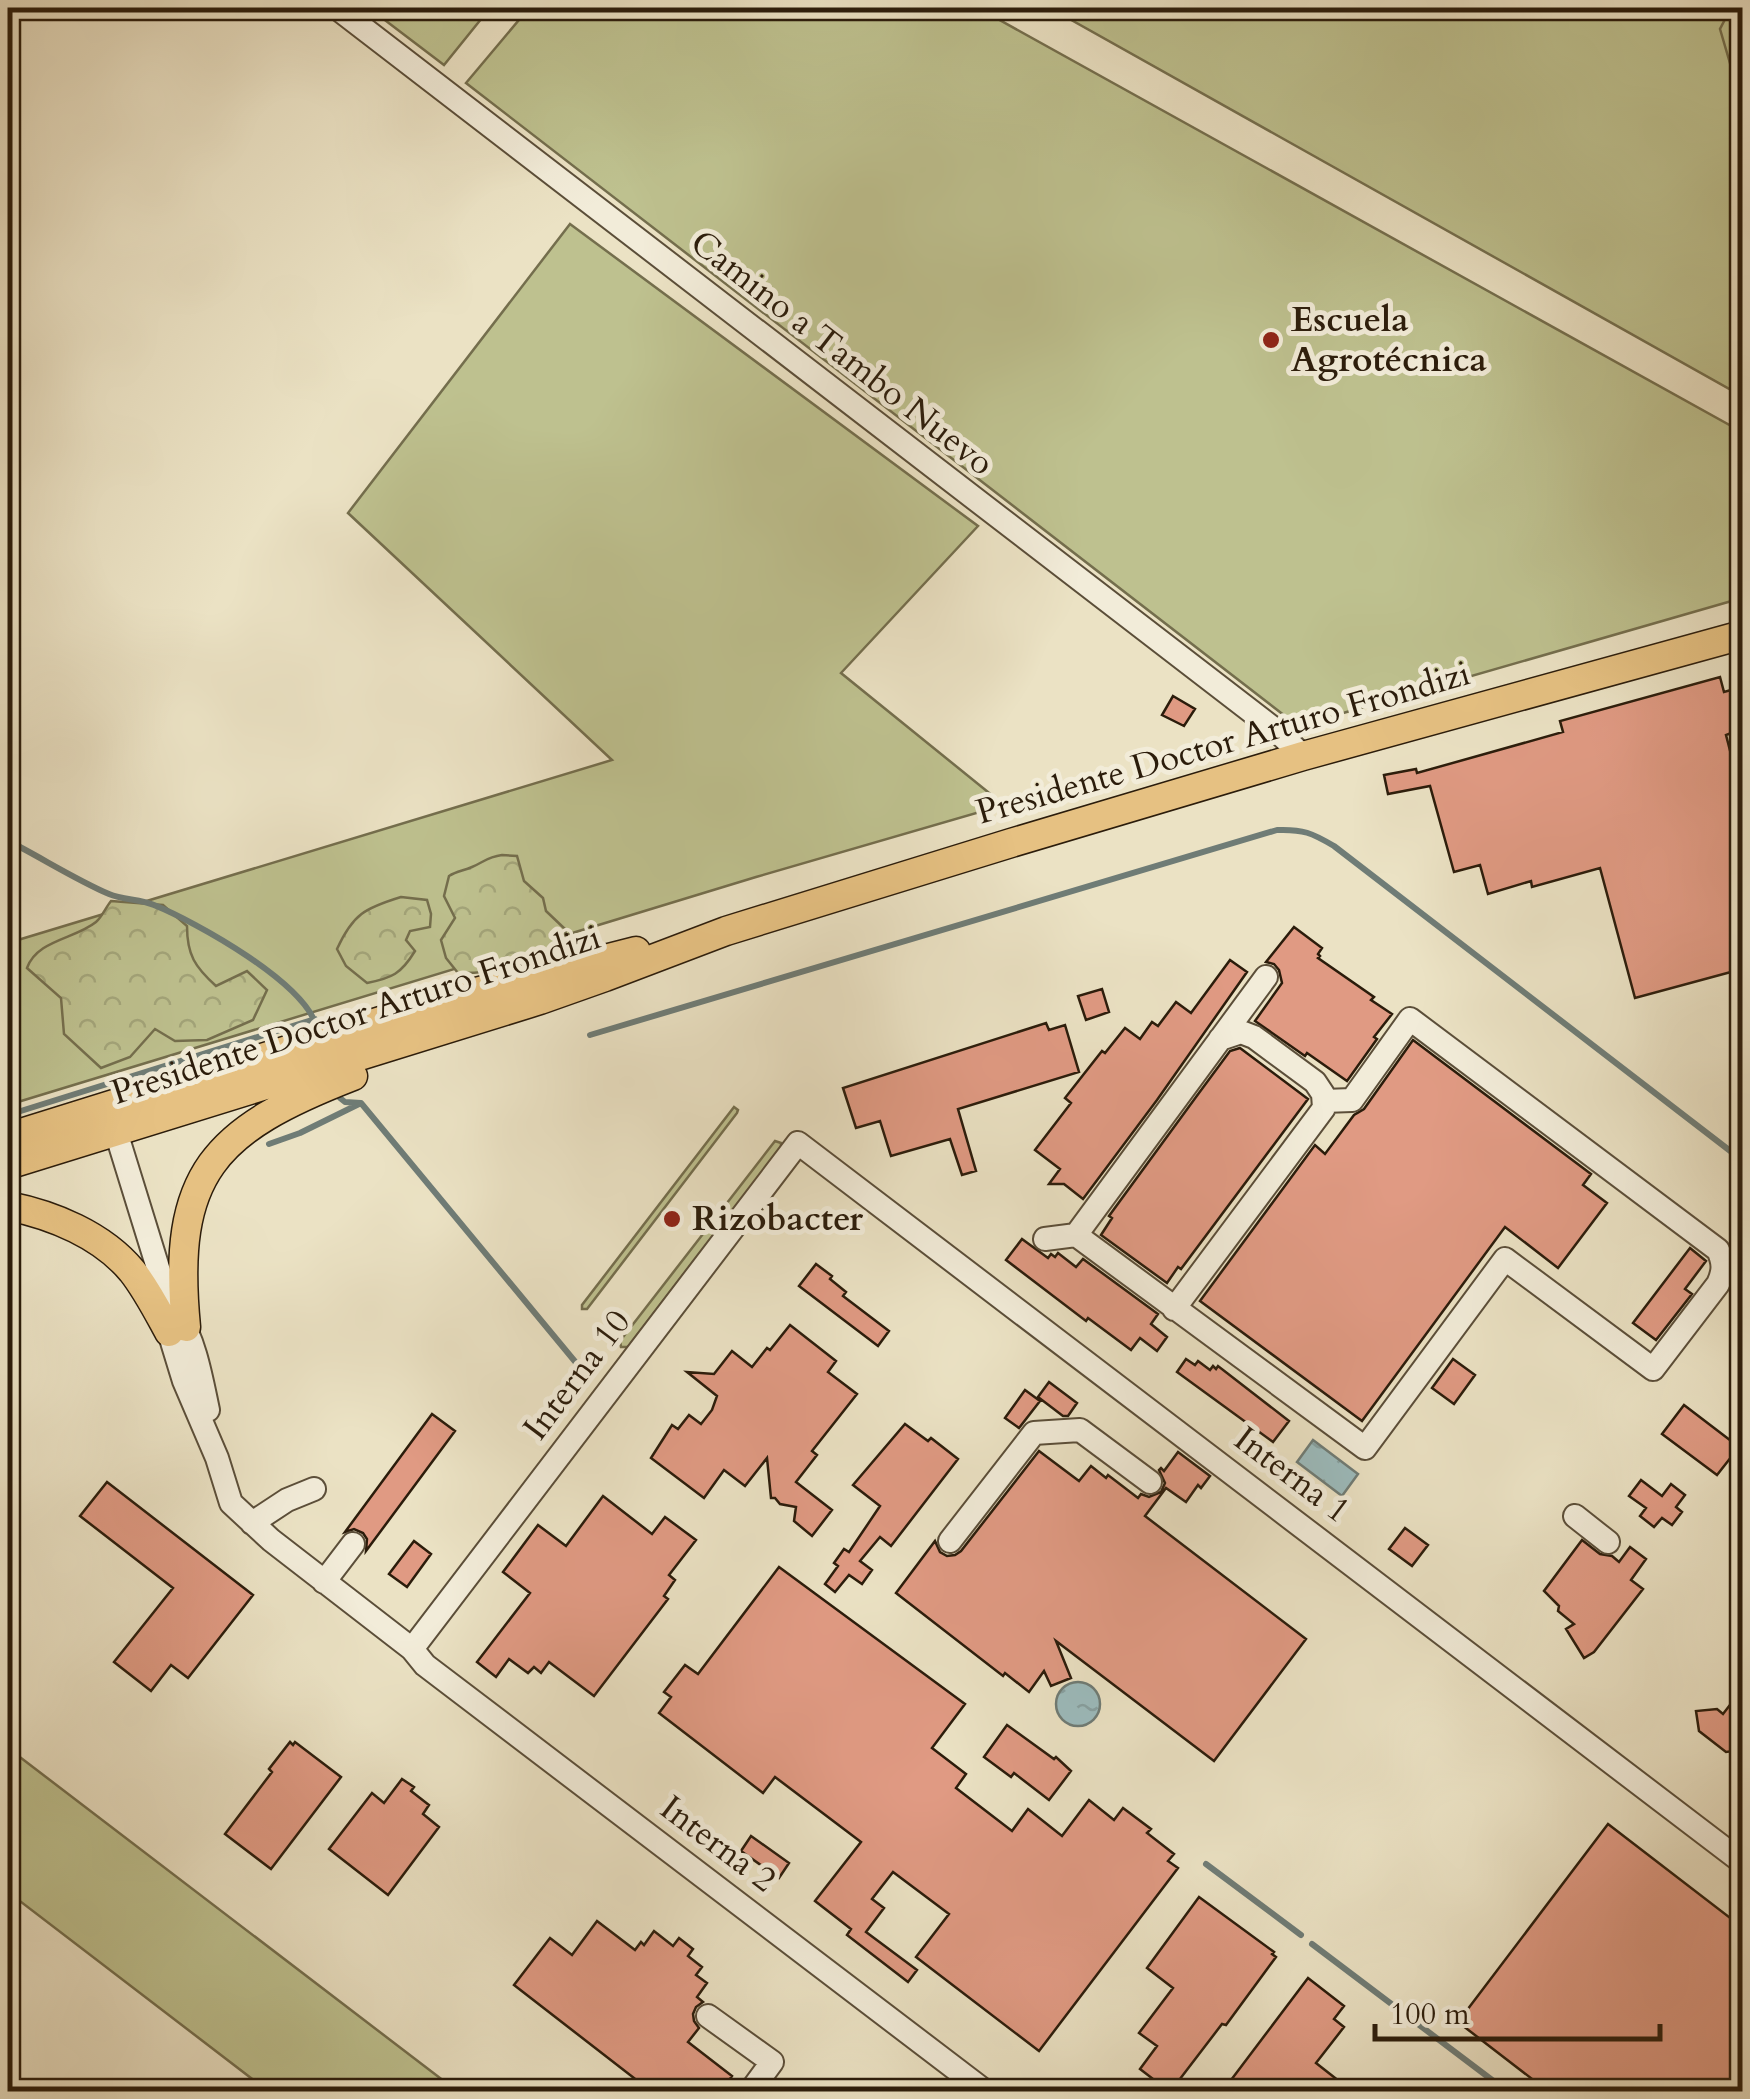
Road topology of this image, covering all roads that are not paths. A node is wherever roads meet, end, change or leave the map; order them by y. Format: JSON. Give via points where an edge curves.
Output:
{"nodes":[{"id":1,"x":336,"y":8,"type":"edge"},
{"id":2,"x":1742,"y":634,"type":"edge"},
{"id":3,"x":1302,"y":756,"type":"junction"},
{"id":4,"x":726,"y":930,"type":"junction"},
{"id":5,"x":1266,"y":977,"type":"dead end"},
{"id":6,"x":540,"y":1000,"type":"junction"},
{"id":7,"x":423,"y":1008,"type":"junction"},
{"id":8,"x":1220,"y":1039,"type":"junction"},
{"id":9,"x":1324,"y":1101,"type":"junction"},
{"id":10,"x":114,"y":1123,"type":"junction"},
{"id":11,"x":8,"y":1138,"type":"edge"},
{"id":12,"x":798,"y":1144,"type":"joint"},
{"id":13,"x":8,"y":1147,"type":"edge"},
{"id":14,"x":8,"y":1165,"type":"edge"},
{"id":15,"x":8,"y":1206,"type":"edge"},
{"id":16,"x":1076,"y":1236,"type":"junction"},
{"id":17,"x":1045,"y":1238,"type":"dead end"},
{"id":18,"x":1174,"y":1309,"type":"junction"},
{"id":19,"x":178,"y":1330,"type":"junction"},
{"id":20,"x":1150,"y":1482,"type":"dead end"},
{"id":21,"x":314,"y":1489,"type":"dead end"},
{"id":22,"x":1575,"y":1516,"type":"dead end"},
{"id":23,"x":252,"y":1523,"type":"junction"},
{"id":24,"x":950,"y":1541,"type":"dead end"},
{"id":25,"x":1608,"y":1542,"type":"dead end"},
{"id":26,"x":353,"y":1544,"type":"dead end"},
{"id":27,"x":324,"y":1582,"type":"junction"},
{"id":28,"x":412,"y":1649,"type":"junction"},
{"id":29,"x":1742,"y":1862,"type":"edge"},
{"id":30,"x":708,"y":2016,"type":"dead end"},
{"id":31,"x":750,"y":2092,"type":"edge"},
{"id":32,"x":986,"y":2092,"type":"edge"}],
"edges":[{"from":1,"to":3,"type":"street","name":"Camino a Tambo Nuevo"},
{"from":2,"to":3,"type":"main road","name":"Presidente Doctor Arturo Frondizi"},
{"from":3,"to":4,"type":"main road","name":"Presidente Doctor Arturo Frondizi"},
{"from":4,"to":6,"type":"main road","name":"Presidente Doctor Arturo Frondizi"},
{"from":4,"to":7,"type":"main road","name":"Presidente Doctor Arturo Frondizi"},
{"from":5,"to":8,"type":"street"},
{"from":6,"to":10,"type":"main road","name":"Presidente Doctor Arturo Frondizi"},
{"from":6,"to":19,"type":"main road","via":[[320,1088],[230,1142],[191,1202]]},
{"from":7,"to":10,"type":"main road"},
{"from":7,"to":11,"type":"main road","name":"Presidente Doctor Arturo Frondizi"},
{"from":8,"to":9,"type":"street","via":[[1241,1032],[1254,1037],[1315,1082]]},
{"from":8,"to":16,"type":"street"},
{"from":9,"to":18,"type":"street","via":[[1321,1114]]},
{"from":9,"to":18,"type":"street","via":[[1352,1100],[1410,1019],[1718,1250],[1718,1284],[1653,1369],[1505,1259],[1365,1448]]},
{"from":10,"to":13,"type":"main road"},
{"from":10,"to":14,"type":"main road","name":"Presidente Doctor Arturo Frondizi"},
{"from":10,"to":19,"type":"street","name":"Interna 2"},
{"from":12,"to":28,"type":"street","name":"Interna 10"},
{"from":12,"to":29,"type":"street","name":"Interna 1"},
{"from":15,"to":19,"type":"main road","via":[[61,1220],[116,1256]]},
{"from":16,"to":17,"type":"street"},
{"from":16,"to":18,"type":"street"},
{"from":19,"to":23,"type":"street","name":"Interna 2","via":[[201,1376],[231,1504]]},
{"from":20,"to":24,"type":"street","via":[[1080,1430],[1034,1432]]},
{"from":21,"to":23,"type":"street"},
{"from":22,"to":25,"type":"street"},
{"from":23,"to":27,"type":"street","name":"Interna 2"},
{"from":26,"to":27,"type":"street"},
{"from":27,"to":28,"type":"street","name":"Interna 2"},
{"from":28,"to":32,"type":"street","name":"Interna 2"},
{"from":30,"to":31,"type":"street","via":[[772,2062]]}]}
